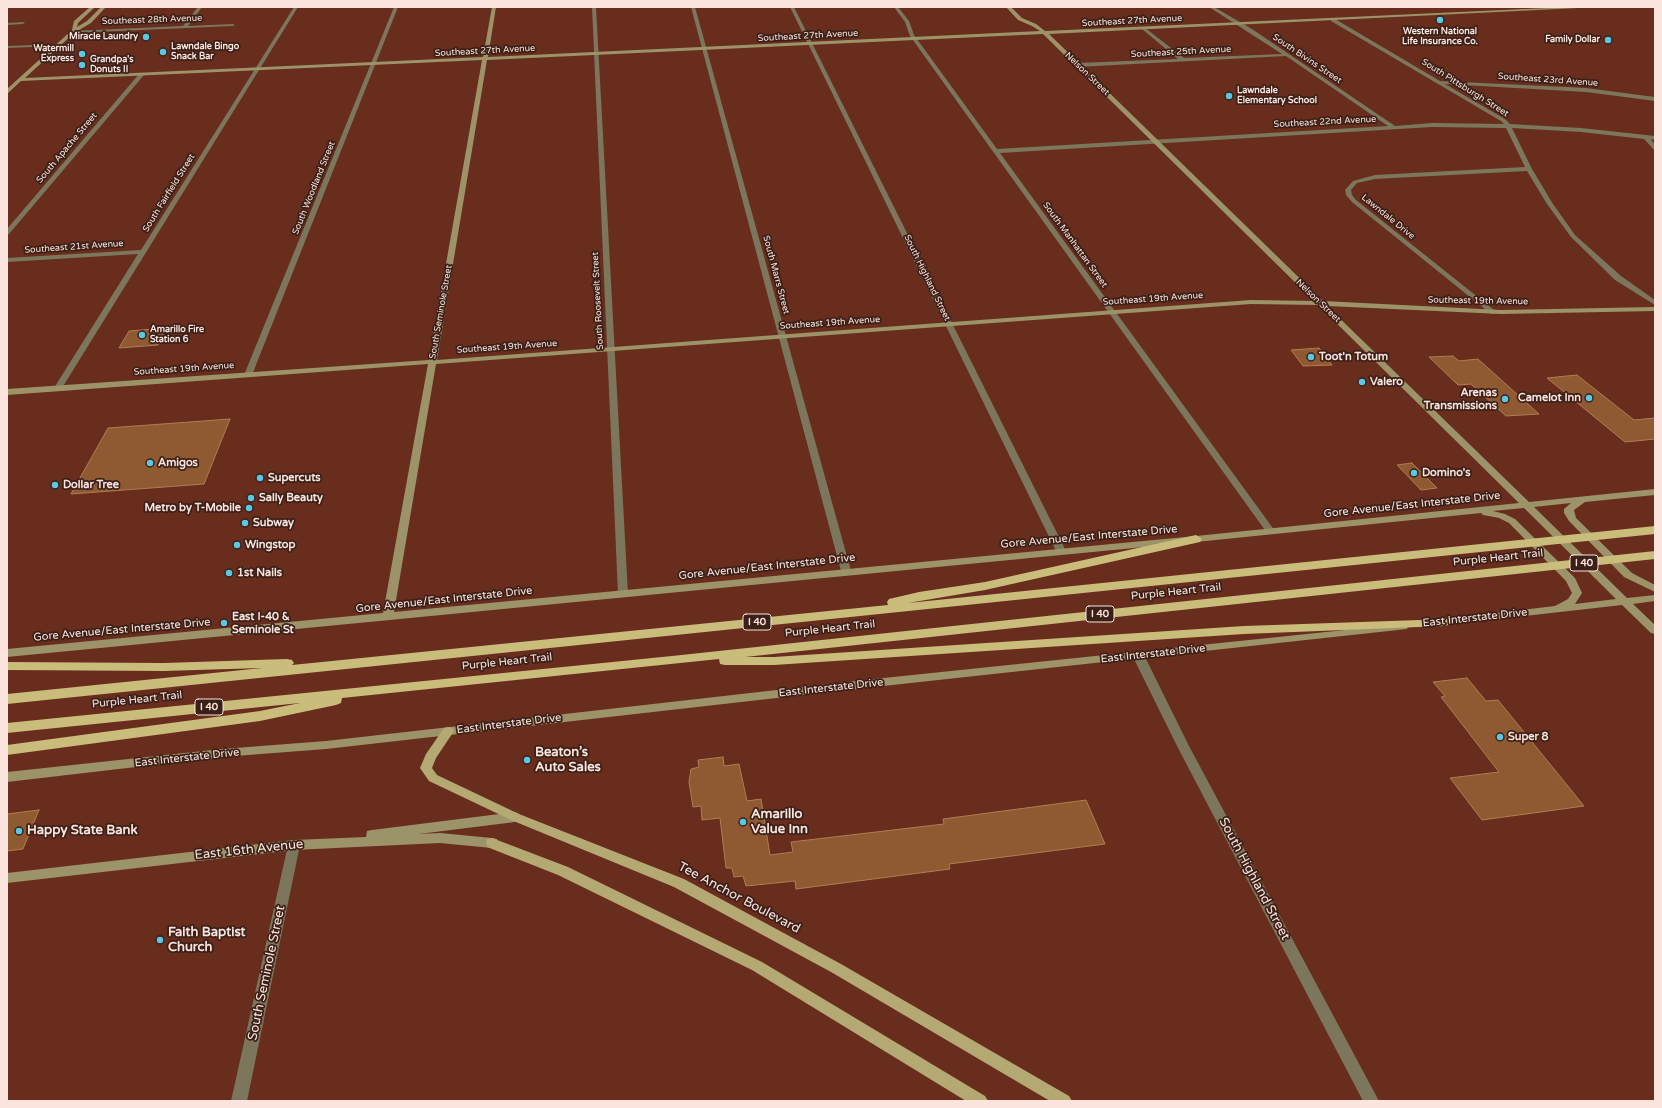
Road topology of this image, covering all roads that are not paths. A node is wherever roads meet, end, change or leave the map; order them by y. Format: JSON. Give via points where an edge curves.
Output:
{"nodes":[{"id":1,"x":93,"y":7,"type":"edge"},
{"id":2,"x":104,"y":7,"type":"edge"},
{"id":3,"x":200,"y":7,"type":"edge"},
{"id":4,"x":296,"y":7,"type":"edge"},
{"id":5,"x":396,"y":7,"type":"edge"},
{"id":6,"x":494,"y":7,"type":"edge"},
{"id":7,"x":594,"y":7,"type":"edge"},
{"id":8,"x":693,"y":7,"type":"edge"},
{"id":9,"x":792,"y":7,"type":"edge"},
{"id":10,"x":896,"y":7,"type":"edge"},
{"id":11,"x":1008,"y":7,"type":"edge"},
{"id":12,"x":1211,"y":7,"type":"edge"},
{"id":13,"x":1597,"y":7,"type":"edge"},
{"id":14,"x":1333,"y":20,"type":"junction"},
{"id":15,"x":24,"y":23,"type":"dead end"},
{"id":16,"x":7,"y":24,"type":"edge"},
{"id":17,"x":1238,"y":24,"type":"junction"},
{"id":18,"x":233,"y":25,"type":"dead end"},
{"id":19,"x":184,"y":27,"type":"junction"},
{"id":20,"x":1144,"y":28,"type":"junction"},
{"id":21,"x":72,"y":32,"type":"junction"},
{"id":22,"x":1045,"y":33,"type":"junction"},
{"id":23,"x":916,"y":39,"type":"junction"},
{"id":24,"x":810,"y":44,"type":"junction"},
{"id":25,"x":58,"y":45,"type":"junction"},
{"id":26,"x":7,"y":47,"type":"edge"},
{"id":27,"x":705,"y":48,"type":"junction"},
{"id":28,"x":596,"y":54,"type":"junction"},
{"id":29,"x":1286,"y":55,"type":"junction"},
{"id":30,"x":485,"y":59,"type":"junction"},
{"id":31,"x":1183,"y":60,"type":"junction"},
{"id":32,"x":373,"y":64,"type":"junction"},
{"id":33,"x":1077,"y":65,"type":"junction"},
{"id":34,"x":33,"y":68,"type":"junction"},
{"id":35,"x":258,"y":69,"type":"junction"},
{"id":36,"x":141,"y":74,"type":"junction"},
{"id":37,"x":62,"y":78,"type":"junction"},
{"id":38,"x":20,"y":80,"type":"junction"},
{"id":39,"x":1440,"y":82,"type":"junction"},
{"id":40,"x":7,"y":92,"type":"edge"},
{"id":41,"x":1655,"y":99,"type":"edge"},
{"id":42,"x":1508,"y":126,"type":"junction"},
{"id":43,"x":1393,"y":127,"type":"junction"},
{"id":44,"x":1646,"y":137,"type":"junction"},
{"id":45,"x":1655,"y":138,"type":"edge"},
{"id":46,"x":1157,"y":141,"type":"junction"},
{"id":47,"x":1655,"y":149,"type":"edge"},
{"id":48,"x":997,"y":151,"type":"junction"},
{"id":49,"x":1529,"y":169,"type":"junction"},
{"id":50,"x":7,"y":233,"type":"edge"},
{"id":51,"x":143,"y":252,"type":"junction"},
{"id":52,"x":7,"y":260,"type":"edge"},
{"id":53,"x":1320,"y":303,"type":"junction"},
{"id":54,"x":1655,"y":303,"type":"edge"},
{"id":55,"x":1655,"y":309,"type":"edge"},
{"id":56,"x":1113,"y":312,"type":"junction"},
{"id":57,"x":1491,"y":312,"type":"junction"},
{"id":58,"x":950,"y":324,"type":"junction"},
{"id":59,"x":782,"y":337,"type":"junction"},
{"id":60,"x":611,"y":350,"type":"junction"},
{"id":61,"x":432,"y":362,"type":"junction"},
{"id":62,"x":248,"y":375,"type":"junction"},
{"id":63,"x":58,"y":388,"type":"junction"},
{"id":64,"x":7,"y":392,"type":"edge"},
{"id":65,"x":1655,"y":492,"type":"edge"},
{"id":66,"x":1585,"y":500,"type":"junction"},
{"id":67,"x":1529,"y":505,"type":"junction"},
{"id":68,"x":1468,"y":511,"type":"junction"},
{"id":69,"x":1655,"y":530,"type":"edge"},
{"id":70,"x":1270,"y":531,"type":"junction"},
{"id":71,"x":1196,"y":540,"type":"junction"},
{"id":72,"x":1061,"y":551,"type":"junction"},
{"id":73,"x":1655,"y":555,"type":"edge"},
{"id":74,"x":846,"y":571,"type":"junction"},
{"id":75,"x":1655,"y":589,"type":"edge"},
{"id":76,"x":623,"y":594,"type":"junction"},
{"id":77,"x":1655,"y":598,"type":"edge"},
{"id":78,"x":1625,"y":602,"type":"junction"},
{"id":79,"x":1557,"y":609,"type":"junction"},
{"id":80,"x":844,"y":613,"type":"junction"},
{"id":81,"x":388,"y":617,"type":"junction"},
{"id":82,"x":1444,"y":622,"type":"junction"},
{"id":83,"x":1655,"y":630,"type":"edge"},
{"id":84,"x":7,"y":653,"type":"edge"},
{"id":85,"x":1138,"y":656,"type":"junction"},
{"id":86,"x":672,"y":660,"type":"junction"},
{"id":87,"x":364,"y":662,"type":"junction"},
{"id":88,"x":7,"y":666,"type":"edge"},
{"id":89,"x":410,"y":686,"type":"junction"},
{"id":90,"x":7,"y":699,"type":"edge"},
{"id":91,"x":7,"y":728,"type":"edge"},
{"id":92,"x":448,"y":731,"type":"junction"},
{"id":93,"x":7,"y":750,"type":"edge"},
{"id":94,"x":7,"y":777,"type":"edge"},
{"id":95,"x":515,"y":817,"type":"junction"},
{"id":96,"x":294,"y":845,"type":"junction"},
{"id":97,"x":7,"y":878,"type":"edge"},
{"id":98,"x":239,"y":1101,"type":"edge"},
{"id":99,"x":980,"y":1101,"type":"edge"},
{"id":100,"x":1064,"y":1101,"type":"edge"},
{"id":101,"x":1371,"y":1101,"type":"edge"}],
"edges":[{"from":1,"to":21,"type":"main road","via":[[76,22]]},
{"from":2,"to":21,"type":"main road","via":[[89,22]]},
{"from":3,"to":19,"type":"street"},
{"from":4,"to":35,"type":"street","name":"South Fairfield Street"},
{"from":5,"to":32,"type":"street","name":"South Woodland Street"},
{"from":6,"to":30,"type":"main road","name":"South Seminole Street"},
{"from":7,"to":28,"type":"street","name":"South Roosevelt Street"},
{"from":8,"to":27,"type":"street","name":"South Marrs Street"},
{"from":9,"to":24,"type":"street","name":"South Highland Street"},
{"from":10,"to":23,"type":"street","name":"South Manhattan Street"},
{"from":11,"to":22,"type":"main road","name":"Nelson Street","via":[[1020,19]]},
{"from":12,"to":17,"type":"street","name":"South Bivins Street"},
{"from":13,"to":14,"type":"main road","name":"Southeast 27th Avenue"},
{"from":14,"to":17,"type":"main road","name":"Southeast 27th Avenue"},
{"from":14,"to":39,"type":"street","name":"South Pittsburgh Street"},
{"from":15,"to":16,"type":"street"},
{"from":17,"to":20,"type":"main road","name":"Southeast 27th Avenue"},
{"from":17,"to":29,"type":"street","name":"South Bivins Street"},
{"from":18,"to":19,"type":"street","name":"Southeast 28th Avenue"},
{"from":19,"to":21,"type":"street","name":"Southeast 28th Avenue"},
{"from":20,"to":22,"type":"main road","name":"Southeast 27th Avenue"},
{"from":20,"to":31,"type":"street"},
{"from":21,"to":25,"type":"main road"},
{"from":22,"to":23,"type":"main road","name":"Southeast 27th Avenue"},
{"from":22,"to":33,"type":"main road","name":"Nelson Street"},
{"from":23,"to":24,"type":"main road","name":"Southeast 27th Avenue"},
{"from":23,"to":48,"type":"street","name":"South Manhattan Street"},
{"from":24,"to":27,"type":"main road","name":"Southeast 27th Avenue"},
{"from":24,"to":58,"type":"street","name":"South Highland Street"},
{"from":25,"to":26,"type":"street"},
{"from":25,"to":34,"type":"main road"},
{"from":27,"to":28,"type":"main road","name":"Southeast 27th Avenue"},
{"from":27,"to":59,"type":"street","name":"South Marrs Street"},
{"from":28,"to":30,"type":"main road","name":"Southeast 27th Avenue"},
{"from":28,"to":60,"type":"street","name":"South Roosevelt Street"},
{"from":29,"to":31,"type":"street","name":"Southeast 25th Avenue"},
{"from":29,"to":43,"type":"street","name":"South Bivins Street"},
{"from":30,"to":32,"type":"main road","name":"Southeast 27th Avenue"},
{"from":30,"to":61,"type":"main road","name":"South Seminole Street"},
{"from":31,"to":33,"type":"street","name":"Southeast 25th Avenue"},
{"from":32,"to":35,"type":"main road","name":"Southeast 27th Avenue"},
{"from":32,"to":62,"type":"street","name":"South Woodland Street"},
{"from":33,"to":46,"type":"main road","name":"Nelson Street"},
{"from":34,"to":37,"type":"main road","via":[[46,76]]},
{"from":34,"to":38,"type":"main road"},
{"from":35,"to":36,"type":"main road","name":"Southeast 27th Avenue"},
{"from":35,"to":51,"type":"street","name":"South Fairfield Street"},
{"from":36,"to":37,"type":"main road","name":"Southeast 27th Avenue"},
{"from":36,"to":50,"type":"street","name":"South Apache Street"},
{"from":37,"to":38,"type":"main road","name":"Southeast 27th Avenue"},
{"from":38,"to":40,"type":"main road"},
{"from":39,"to":41,"type":"street","name":"Southeast 23rd Avenue","via":[[1586,90]]},
{"from":39,"to":42,"type":"street","name":"South Pittsburgh Street","via":[[1503,120]]},
{"from":42,"to":43,"type":"street","name":"Southeast 22nd Avenue"},
{"from":42,"to":44,"type":"street","name":"Southeast 22nd Avenue"},
{"from":42,"to":49,"type":"street","name":"South Pittsburgh Street"},
{"from":43,"to":46,"type":"street","name":"Southeast 22nd Avenue"},
{"from":44,"to":45,"type":"street","name":"Southeast 22nd Avenue"},
{"from":44,"to":47,"type":"street"},
{"from":46,"to":48,"type":"street","name":"Southeast 22nd Avenue"},
{"from":46,"to":53,"type":"main road","name":"Nelson Street"},
{"from":48,"to":56,"type":"street","name":"South Manhattan Street"},
{"from":49,"to":54,"type":"street","name":"South Pittsburgh Street","via":[[1573,236],[1618,278]]},
{"from":49,"to":57,"type":"street","name":"Lawndale Drive","via":[[1374,177],[1355,182],[1348,190],[1354,201]]},
{"from":51,"to":52,"type":"street","name":"Southeast 21st Avenue"},
{"from":51,"to":63,"type":"street","name":"South Fairfield Street"},
{"from":53,"to":56,"type":"main road","name":"Southeast 19th Avenue","via":[[1251,302]]},
{"from":53,"to":57,"type":"main road","name":"Southeast 19th Avenue"},
{"from":53,"to":67,"type":"main road","name":"Nelson Street"},
{"from":55,"to":57,"type":"main road","name":"Southeast 19th Avenue"},
{"from":56,"to":58,"type":"main road","name":"Southeast 19th Avenue"},
{"from":56,"to":70,"type":"street","name":"South Manhattan Street"},
{"from":58,"to":59,"type":"main road","name":"Southeast 19th Avenue"},
{"from":58,"to":72,"type":"street","name":"South Highland Street"},
{"from":59,"to":60,"type":"main road","name":"Southeast 19th Avenue"},
{"from":59,"to":74,"type":"street","name":"South Marrs Street"},
{"from":60,"to":61,"type":"main road","name":"Southeast 19th Avenue"},
{"from":60,"to":76,"type":"street","name":"South Roosevelt Street"},
{"from":61,"to":62,"type":"main road","name":"Southeast 19th Avenue"},
{"from":61,"to":81,"type":"main road","name":"South Seminole Street"},
{"from":62,"to":63,"type":"main road","name":"Southeast 19th Avenue"},
{"from":63,"to":64,"type":"main road","name":"Southeast 19th Avenue"},
{"from":65,"to":66,"type":"main road"},
{"from":66,"to":67,"type":"main road"},
{"from":66,"to":75,"type":"main road","via":[[1569,509],[1572,519],[1628,575]]},
{"from":67,"to":68,"type":"main road","name":"Gore Avenue/East Interstate Drive"},
{"from":67,"to":78,"type":"main road","name":"Nelson Street"},
{"from":68,"to":70,"type":"main road","name":"Gore Avenue/East Interstate Drive"},
{"from":68,"to":79,"type":"main road","via":[[1491,513],[1512,521],[1571,580],[1577,593],[1572,601]]},
{"from":69,"to":80,"type":"highway","name":"Purple Heart Trail","number":"I 40"},
{"from":70,"to":71,"type":"main road","name":"Gore Avenue/East Interstate Drive"},
{"from":71,"to":72,"type":"main road","name":"Gore Avenue/East Interstate Drive"},
{"from":71,"to":80,"type":"highway","via":[[985,586],[918,596]]},
{"from":72,"to":74,"type":"main road","name":"Gore Avenue/East Interstate Drive"},
{"from":73,"to":86,"type":"highway","name":"Purple Heart Trail","number":"I 40"},
{"from":74,"to":76,"type":"main road","name":"Gore Avenue/East Interstate Drive"},
{"from":76,"to":81,"type":"main road","name":"Gore Avenue/East Interstate Drive"},
{"from":77,"to":78,"type":"main road","name":"East Interstate Drive"},
{"from":78,"to":79,"type":"main road","name":"East Interstate Drive"},
{"from":78,"to":83,"type":"main road","name":"Nelson Street"},
{"from":79,"to":82,"type":"main road","name":"East Interstate Drive"},
{"from":80,"to":87,"type":"highway","name":"Purple Heart Trail","number":"I 40"},
{"from":81,"to":84,"type":"main road","name":"Gore Avenue/East Interstate Drive"},
{"from":82,"to":85,"type":"main road","name":"East Interstate Drive"},
{"from":82,"to":86,"type":"highway","via":[[1244,630],[774,661]]},
{"from":85,"to":92,"type":"main road","name":"East Interstate Drive"},
{"from":85,"to":101,"type":"street","name":"South Highland Street"},
{"from":86,"to":89,"type":"highway","name":"Purple Heart Trail","number":"I 40"},
{"from":87,"to":88,"type":"highway","via":[[164,667]]},
{"from":87,"to":90,"type":"highway","name":"Purple Heart Trail","number":"I 40"},
{"from":89,"to":91,"type":"highway","name":"Purple Heart Trail","number":"I 40"},
{"from":89,"to":93,"type":"highway","via":[[260,716]]},
{"from":92,"to":94,"type":"main road","name":"East Interstate Drive"},
{"from":92,"to":95,"type":"main road","name":"Tee Anchor Boulevard","via":[[430,757],[426,768],[433,778]]},
{"from":95,"to":96,"type":"main road"},
{"from":95,"to":100,"type":"main road","name":"Tee Anchor Boulevard","via":[[679,883],[836,968]]},
{"from":96,"to":97,"type":"main road","name":"East 16th Avenue"},
{"from":96,"to":98,"type":"street","name":"South Seminole Street"},
{"from":96,"to":99,"type":"main road","name":"East 16th Avenue","via":[[440,838],[492,844],[563,871],[757,966]]}]}
